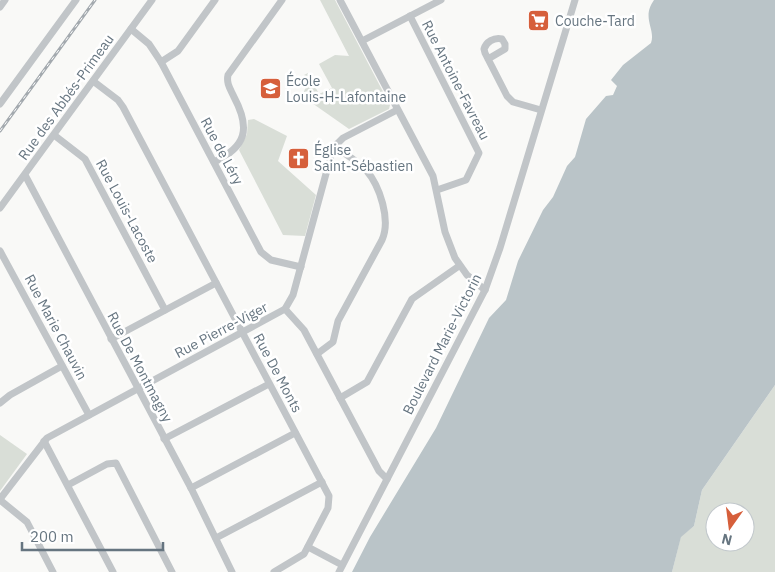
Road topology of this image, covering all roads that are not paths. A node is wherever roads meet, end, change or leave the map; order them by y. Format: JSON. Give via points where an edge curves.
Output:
{"nodes":[{"id":1,"x":5,"y":0,"type":"edge"},
{"id":2,"x":76,"y":0,"type":"edge"},
{"id":3,"x":152,"y":0,"type":"edge"},
{"id":4,"x":215,"y":0,"type":"edge"},
{"id":5,"x":282,"y":0,"type":"edge"},
{"id":6,"x":340,"y":0,"type":"edge"},
{"id":7,"x":441,"y":0,"type":"edge"},
{"id":8,"x":575,"y":0,"type":"edge"},
{"id":9,"x":0,"y":7,"type":"edge"},
{"id":10,"x":410,"y":16,"type":"junction"},
{"id":11,"x":131,"y":29,"type":"junction"},
{"id":12,"x":362,"y":41,"type":"junction"},
{"id":13,"x":488,"y":59,"type":"dead end"},
{"id":14,"x":161,"y":62,"type":"junction"},
{"id":15,"x":93,"y":81,"type":"junction"},
{"id":16,"x":1,"y":101,"type":"edge"},
{"id":17,"x":397,"y":110,"type":"junction"},
{"id":18,"x":541,"y":110,"type":"junction"},
{"id":19,"x":54,"y":135,"type":"junction"},
{"id":20,"x":335,"y":146,"type":"junction"},
{"id":21,"x":214,"y":162,"type":"junction"},
{"id":22,"x":25,"y":175,"type":"junction"},
{"id":23,"x":436,"y":190,"type":"junction"},
{"id":24,"x":0,"y":208,"type":"edge"},
{"id":25,"x":0,"y":251,"type":"edge"},
{"id":26,"x":459,"y":266,"type":"junction"},
{"id":27,"x":301,"y":267,"type":"junction"},
{"id":28,"x":216,"y":283,"type":"junction"},
{"id":29,"x":485,"y":290,"type":"junction"},
{"id":30,"x":285,"y":309,"type":"junction"},
{"id":31,"x":165,"y":310,"type":"junction"},
{"id":32,"x":243,"y":333,"type":"junction"},
{"id":33,"x":111,"y":338,"type":"junction"},
{"id":34,"x":317,"y":354,"type":"junction"},
{"id":35,"x":62,"y":366,"type":"junction"},
{"id":36,"x":269,"y":384,"type":"junction"},
{"id":37,"x":138,"y":389,"type":"junction"},
{"id":38,"x":340,"y":398,"type":"junction"},
{"id":39,"x":0,"y":403,"type":"edge"},
{"id":40,"x":89,"y":415,"type":"junction"},
{"id":41,"x":295,"y":433,"type":"junction"},
{"id":42,"x":164,"y":439,"type":"junction"},
{"id":43,"x":44,"y":441,"type":"junction"},
{"id":44,"x":387,"y":479,"type":"junction"},
{"id":45,"x":322,"y":482,"type":"junction"},
{"id":46,"x":68,"y":485,"type":"junction"},
{"id":47,"x":190,"y":488,"type":"junction"},
{"id":48,"x":0,"y":499,"type":"edge"},
{"id":49,"x":216,"y":538,"type":"junction"},
{"id":50,"x":308,"y":547,"type":"junction"},
{"id":51,"x":340,"y":568,"type":"edge"},
{"id":52,"x":54,"y":572,"type":"edge"},
{"id":53,"x":113,"y":572,"type":"edge"},
{"id":54,"x":172,"y":572,"type":"edge"},
{"id":55,"x":232,"y":572,"type":"edge"},
{"id":56,"x":274,"y":572,"type":"edge"}],
"edges":[{"from":1,"to":9,"type":"street"},
{"from":2,"to":16,"type":"street"},
{"from":3,"to":11,"type":"street","name":"Rue des Abbés-Primeau"},
{"from":4,"to":14,"type":"street","via":[[178,51]]},
{"from":5,"to":21,"type":"street","via":[[228,75],[228,84],[243,115],[244,131],[236,149]]},
{"from":6,"to":12,"type":"street"},
{"from":7,"to":10,"type":"street"},
{"from":8,"to":18,"type":"street","name":"Boulevard Marie-Victorin"},
{"from":10,"to":12,"type":"street"},
{"from":10,"to":23,"type":"street","name":"Rue Antoine-Favreau","via":[[479,153],[466,180]]},
{"from":11,"to":14,"type":"street","name":"Rue de Léry","via":[[149,44]]},
{"from":11,"to":15,"type":"street","name":"Rue des Abbés-Primeau"},
{"from":12,"to":17,"type":"street"},
{"from":13,"to":18,"type":"street","via":[[510,100]]},
{"from":14,"to":21,"type":"street","name":"Rue de Léry"},
{"from":15,"to":19,"type":"street","name":"Rue des Abbés-Primeau"},
{"from":15,"to":28,"type":"street","name":"Rue De Monts","via":[[121,103]]},
{"from":17,"to":20,"type":"street","via":[[343,138]]},
{"from":17,"to":23,"type":"street","via":[[433,176]]},
{"from":18,"to":29,"type":"street","name":"Boulevard Marie-Victorin"},
{"from":19,"to":22,"type":"street","name":"Rue des Abbés-Primeau"},
{"from":19,"to":31,"type":"street","name":"Rue Louis-Lacoste","via":[[85,159]]},
{"from":20,"to":27,"type":"street","name":"Rue Pierre-Viger"},
{"from":20,"to":34,"type":"street","via":[[368,173],[379,196],[385,229],[338,321],[333,342]]},
{"from":21,"to":27,"type":"street","name":"Rue de Léry","via":[[263,255]]},
{"from":22,"to":24,"type":"street","name":"Rue des Abbés-Primeau"},
{"from":22,"to":33,"type":"street","name":"Rue De Montmagny"},
{"from":23,"to":26,"type":"street","via":[[446,238]]},
{"from":25,"to":35,"type":"street","name":"Rue Marie Chauvin"},
{"from":26,"to":29,"type":"street"},
{"from":26,"to":38,"type":"street","via":[[410,302],[367,382]]},
{"from":27,"to":30,"type":"street","name":"Rue Pierre-Viger","via":[[294,295]]},
{"from":28,"to":31,"type":"street"},
{"from":28,"to":32,"type":"street","name":"Rue De Monts"},
{"from":29,"to":44,"type":"street","name":"Boulevard Marie-Victorin"},
{"from":30,"to":32,"type":"street","name":"Rue Pierre-Viger"},
{"from":30,"to":34,"type":"street","via":[[302,327]]},
{"from":31,"to":33,"type":"street"},
{"from":32,"to":36,"type":"street","name":"Rue De Monts"},
{"from":32,"to":37,"type":"street","name":"Rue Pierre-Viger"},
{"from":33,"to":37,"type":"street","name":"Rue De Montmagny"},
{"from":34,"to":38,"type":"street"},
{"from":35,"to":39,"type":"street"},
{"from":35,"to":40,"type":"street","name":"Rue Marie Chauvin"},
{"from":36,"to":41,"type":"street","name":"Rue De Monts"},
{"from":36,"to":42,"type":"street"},
{"from":37,"to":40,"type":"street","name":"Rue Pierre-Viger"},
{"from":37,"to":42,"type":"street","name":"Rue De Montmagny"},
{"from":38,"to":44,"type":"street","via":[[379,471]]},
{"from":40,"to":43,"type":"street","name":"Rue Pierre-Viger"},
{"from":41,"to":45,"type":"street","name":"Rue De Monts"},
{"from":41,"to":47,"type":"street"},
{"from":42,"to":47,"type":"street","name":"Rue De Montmagny"},
{"from":43,"to":46,"type":"street"},
{"from":43,"to":48,"type":"street","name":"Rue Pierre-Viger"},
{"from":44,"to":51,"type":"street","name":"Boulevard Marie-Victorin"},
{"from":45,"to":49,"type":"street"},
{"from":45,"to":50,"type":"street","name":"Rue De Monts","via":[[329,496],[329,505]]},
{"from":46,"to":53,"type":"street"},
{"from":46,"to":54,"type":"street","via":[[107,464],[116,463]]},
{"from":47,"to":49,"type":"street","name":"Rue De Montmagny"},
{"from":48,"to":52,"type":"street","via":[[27,522]]},
{"from":49,"to":55,"type":"street","name":"Rue De Montmagny"},
{"from":50,"to":51,"type":"street"},
{"from":50,"to":56,"type":"street","name":"Rue De Monts","via":[[300,559]]}]}
